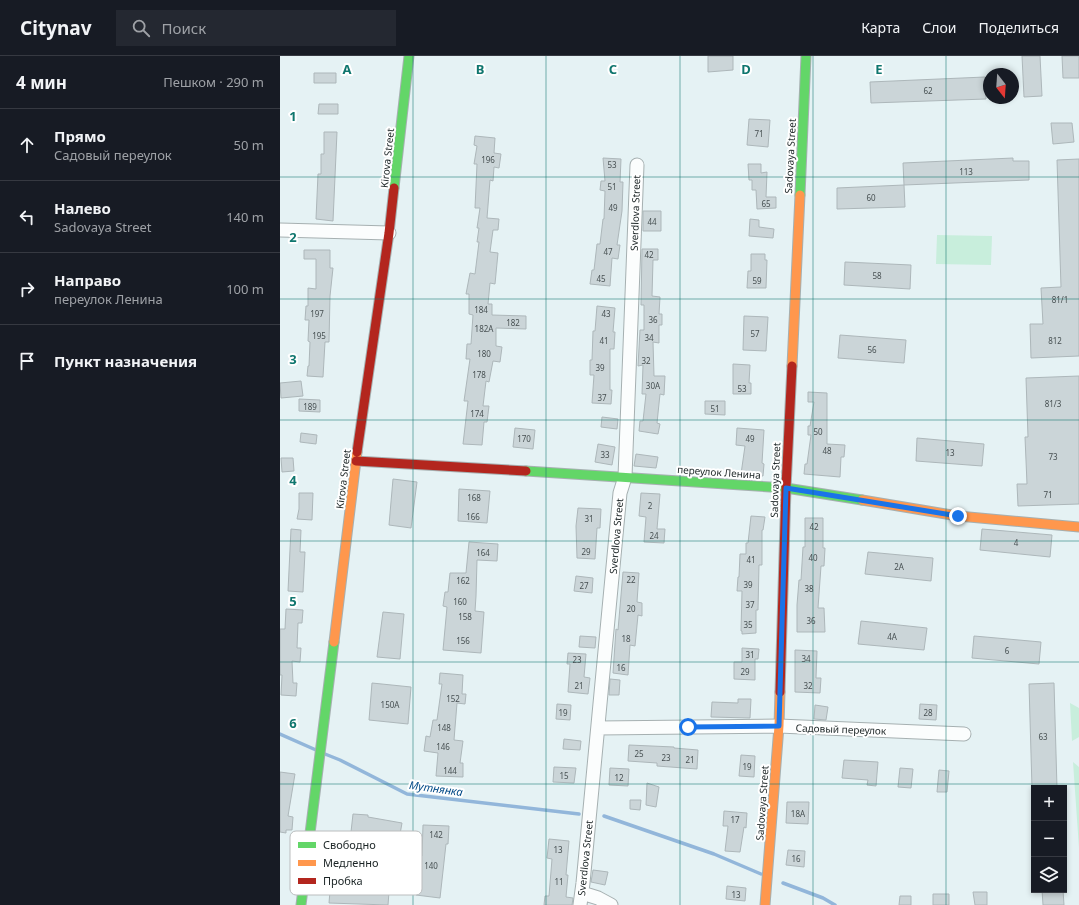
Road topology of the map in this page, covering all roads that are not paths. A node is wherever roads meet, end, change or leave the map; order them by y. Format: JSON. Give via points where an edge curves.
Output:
{"nodes":[{"id":1,"x":410,"y":56,"type":"edge"},
{"id":2,"x":806,"y":56,"type":"edge"},
{"id":3,"x":637,"y":165,"type":"dead end"},
{"id":4,"x":280,"y":230,"type":"edge"},
{"id":5,"x":389,"y":233,"type":"junction"},
{"id":6,"x":356,"y":461,"type":"junction"},
{"id":7,"x":625,"y":477,"type":"junction"},
{"id":8,"x":786,"y":488,"type":"junction"},
{"id":9,"x":1079,"y":527,"type":"edge"},
{"id":10,"x":779,"y":726,"type":"junction"},
{"id":11,"x":598,"y":728,"type":"junction"},
{"id":12,"x":964,"y":734,"type":"dead end"},
{"id":13,"x":309,"y":831,"type":"edge"},
{"id":14,"x":301,"y":895,"type":"edge"},
{"id":15,"x":581,"y":899,"type":"edge"},
{"id":16,"x":300,"y":905,"type":"edge"},
{"id":17,"x":612,"y":905,"type":"edge"},
{"id":18,"x":765,"y":905,"type":"edge"}],
"edges":[{"from":1,"to":5,"type":"street","name":"Kirova Street"},
{"from":2,"to":8,"type":"street","name":"Sadovaya Street"},
{"from":3,"to":7,"type":"street","name":"Sverdlova Street"},
{"from":4,"to":5,"type":"street"},
{"from":5,"to":6,"type":"street","name":"Kirova Street"},
{"from":6,"to":7,"type":"street","name":"переулок Ленина"},
{"from":6,"to":13,"type":"street","name":"Kirova Street"},
{"from":7,"to":8,"type":"street","name":"переулок Ленина"},
{"from":7,"to":11,"type":"street","name":"Sverdlova Street","via":[[620,493]]},
{"from":8,"to":9,"type":"street","name":"переулок Ленина","via":[[958,516]]},
{"from":8,"to":10,"type":"street","name":"Sadovaya Street"},
{"from":10,"to":11,"type":"street","name":"Садовый переулок"},
{"from":10,"to":12,"type":"street","name":"Садовый переулок"},
{"from":10,"to":18,"type":"street","name":"Sadovaya Street"},
{"from":11,"to":15,"type":"street","name":"Sverdlova Street"},
{"from":14,"to":16,"type":"street","name":"Kirova Street"},
{"from":15,"to":17,"type":"street","via":[[598,898]]}]}
